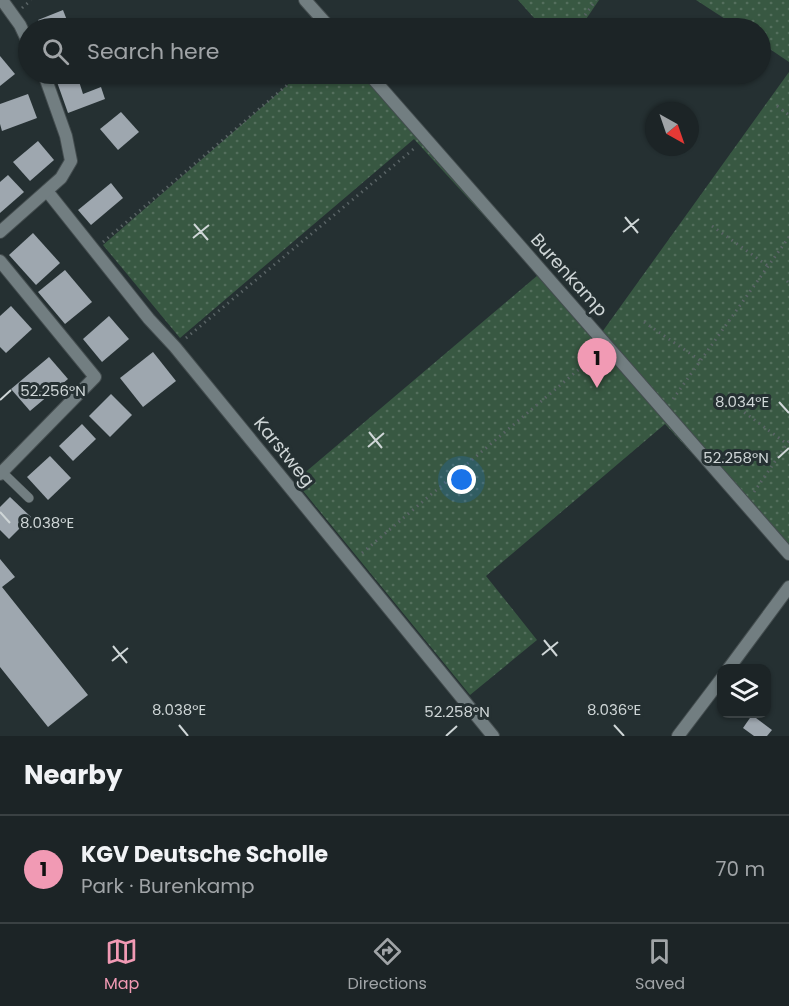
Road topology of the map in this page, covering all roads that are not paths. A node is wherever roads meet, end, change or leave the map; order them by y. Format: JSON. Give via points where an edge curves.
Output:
{"nodes":[{"id":1,"x":2,"y":0,"type":"edge"},
{"id":2,"x":305,"y":0,"type":"edge"},
{"id":3,"x":321,"y":18,"type":"edge"},
{"id":4,"x":18,"y":23,"type":"edge"},
{"id":5,"x":48,"y":84,"type":"edge"},
{"id":6,"x":378,"y":84,"type":"edge"},
{"id":7,"x":47,"y":191,"type":"junction"},
{"id":8,"x":0,"y":232,"type":"edge"},
{"id":9,"x":0,"y":261,"type":"edge"},
{"id":10,"x":1,"y":473,"type":"edge"},
{"id":11,"x":29,"y":498,"type":"dead end"},
{"id":12,"x":789,"y":554,"type":"edge"},
{"id":13,"x":789,"y":587,"type":"edge"},
{"id":14,"x":733,"y":664,"type":"edge"},
{"id":15,"x":717,"y":685,"type":"edge"},
{"id":16,"x":493,"y":736,"type":"edge"},
{"id":17,"x":678,"y":736,"type":"edge"}],
"edges":[{"from":1,"to":4,"type":"street"},
{"from":2,"to":3,"type":"street"},
{"from":5,"to":7,"type":"street","via":[[71,161]]},
{"from":6,"to":12,"type":"street","name":"Burenkamp"},
{"from":7,"to":8,"type":"street"},
{"from":7,"to":16,"type":"street","name":"Karstweg"},
{"from":9,"to":10,"type":"street","via":[[95,377]]},
{"from":10,"to":11,"type":"lane"},
{"from":13,"to":14,"type":"street"},
{"from":15,"to":17,"type":"street"}]}
